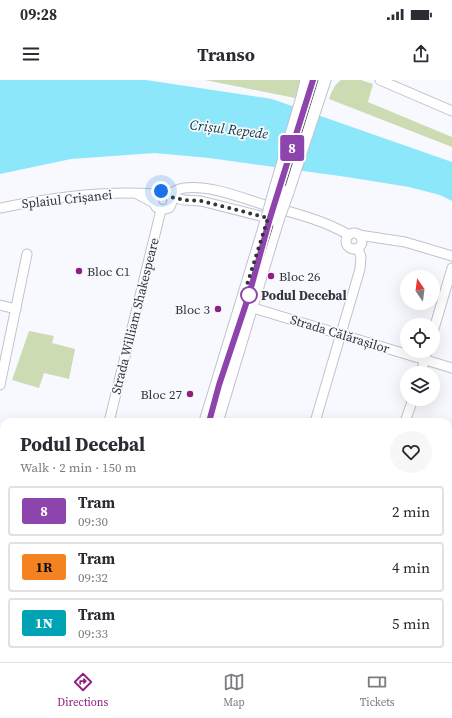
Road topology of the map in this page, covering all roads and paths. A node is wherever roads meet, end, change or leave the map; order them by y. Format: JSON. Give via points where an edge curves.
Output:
{"nodes":[{"id":1,"x":307,"y":80,"type":"edge"},
{"id":2,"x":324,"y":80,"type":"edge"},
{"id":3,"x":380,"y":80,"type":"edge"},
{"id":4,"x":452,"y":111,"type":"edge"},
{"id":5,"x":171,"y":198,"type":"junction"},
{"id":6,"x":155,"y":199,"type":"junction"},
{"id":7,"x":0,"y":208,"type":"edge"},
{"id":8,"x":161,"y":210,"type":"junction"},
{"id":9,"x":272,"y":219,"type":"junction"},
{"id":10,"x":349,"y":235,"type":"junction"},
{"id":11,"x":359,"y":235,"type":"junction"},
{"id":12,"x":358,"y":248,"type":"junction"},
{"id":13,"x":27,"y":254,"type":"dead end"},
{"id":14,"x":452,"y":256,"type":"edge"},
{"id":15,"x":452,"y":268,"type":"edge"},
{"id":16,"x":0,"y":305,"type":"edge"},
{"id":17,"x":250,"y":307,"type":"junction"},
{"id":18,"x":16,"y":309,"type":"junction"},
{"id":19,"x":437,"y":318,"type":"edge"},
{"id":20,"x":341,"y":335,"type":"junction"},
{"id":21,"x":400,"y":349,"type":"edge"},
{"id":22,"x":432,"y":358,"type":"edge"},
{"id":23,"x":452,"y":368,"type":"edge"},
{"id":24,"x":0,"y":385,"type":"edge"},
{"id":25,"x":411,"y":406,"type":"edge"},
{"id":26,"x":110,"y":418,"type":"edge"},
{"id":27,"x":207,"y":418,"type":"edge"},
{"id":28,"x":217,"y":418,"type":"edge"},
{"id":29,"x":316,"y":418,"type":"edge"},
{"id":30,"x":408,"y":418,"type":"edge"}],
"edges":[{"from":1,"to":9,"type":"main road","bridge":true},
{"from":2,"to":9,"type":"main road","bridge":true,"via":[[318,102]]},
{"from":3,"to":4,"type":"street"},
{"from":5,"to":6,"type":"street","name":"Splaiul Crișanei","via":[[167,192],[161,191]]},
{"from":5,"to":8,"type":"street","name":"Splaiul Crișanei","via":[[165,210]]},
{"from":5,"to":9,"type":"street","name":"Splaiul Crișanei","via":[[202,201]]},
{"from":5,"to":10,"type":"street","via":[[176,190],[184,188],[229,194],[324,222]]},
{"from":6,"to":7,"type":"street","name":"Splaiul Crișanei","via":[[134,192],[50,199]]},
{"from":6,"to":8,"type":"street","name":"Splaiul Crișanei","via":[[156,207]]},
{"from":8,"to":26,"type":"street","name":"Strada William Shakespeare"},
{"from":9,"to":17,"type":"main road"},
{"from":9,"to":27,"type":"main road"},
{"from":10,"to":11,"type":"street"},
{"from":10,"to":12,"type":"street","via":[[346,241],[348,246]]},
{"from":11,"to":12,"type":"street","via":[[362,242]]},
{"from":11,"to":14,"type":"street","via":[[405,242]]},
{"from":12,"to":20,"type":"street","via":[[361,257],[360,269]]},
{"from":13,"to":18,"type":"street"},
{"from":15,"to":19,"type":"street"},
{"from":16,"to":18,"type":"street"},
{"from":17,"to":20,"type":"street","name":"Strada Călărașilor"},
{"from":17,"to":28,"type":"main road"},
{"from":18,"to":24,"type":"street"},
{"from":20,"to":21,"type":"street","name":"Strada Călărașilor"},
{"from":20,"to":29,"type":"street"},
{"from":22,"to":23,"type":"street","name":"Strada Călărașilor"},
{"from":25,"to":30,"type":"street"}]}
